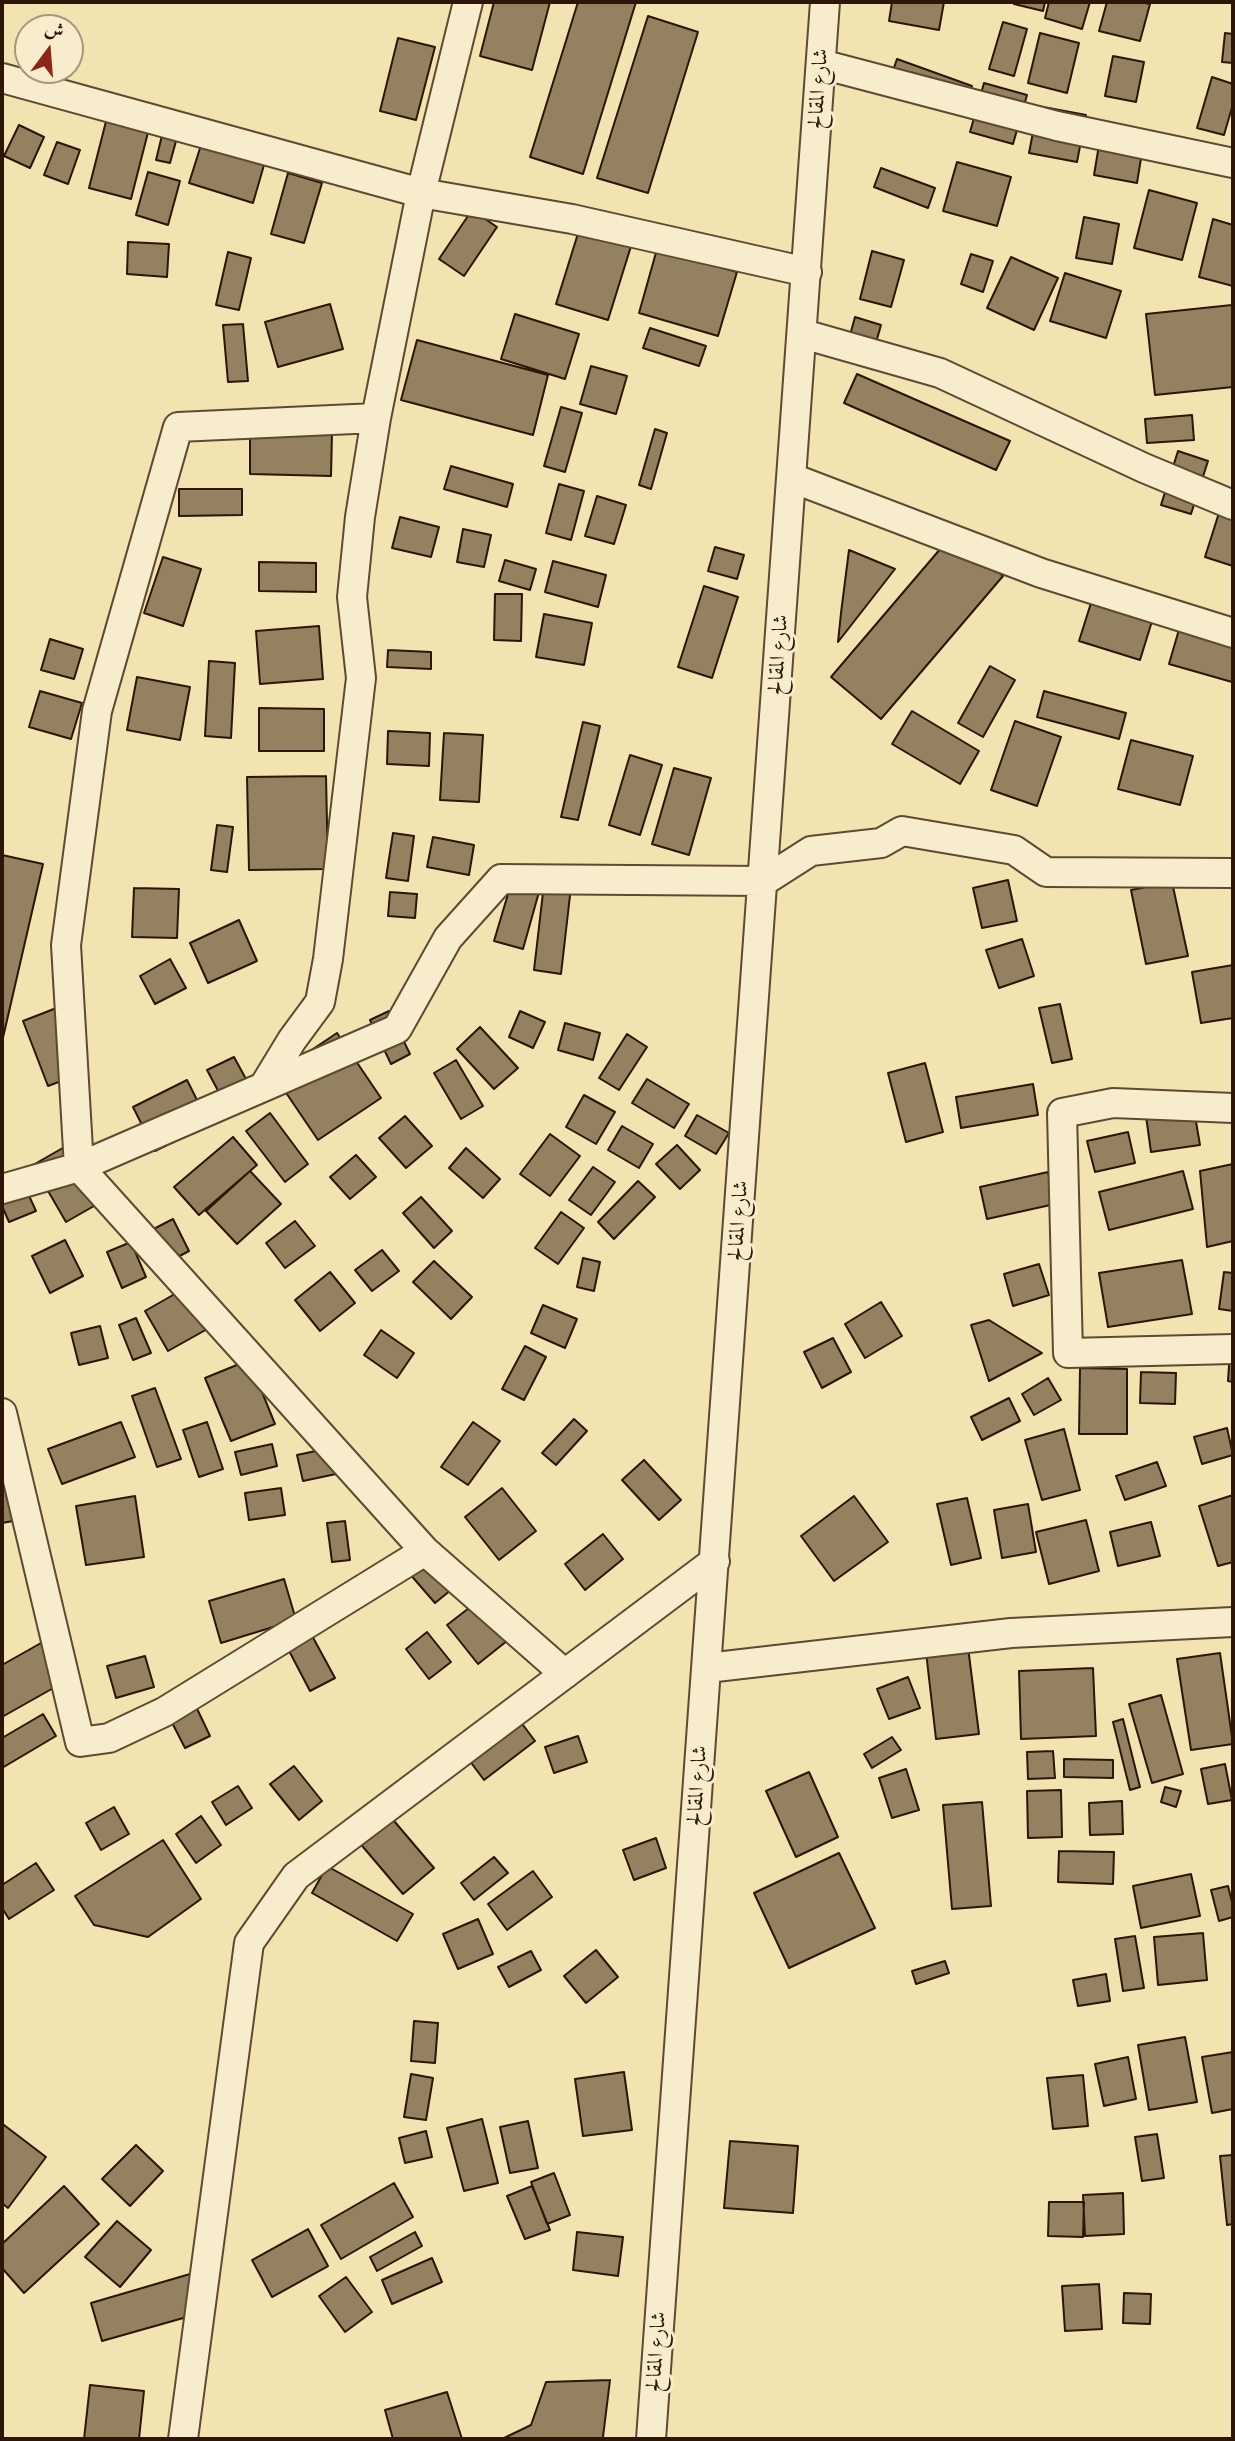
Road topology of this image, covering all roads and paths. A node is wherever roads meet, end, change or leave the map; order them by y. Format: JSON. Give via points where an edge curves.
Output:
{"nodes":[{"id":1,"x":468,"y":2,"type":"edge"},
{"id":2,"x":825,"y":2,"type":"edge"},
{"id":3,"x":821,"y":64,"type":"junction"},
{"id":4,"x":2,"y":78,"type":"edge"},
{"id":5,"x":1233,"y":163,"type":"edge"},
{"id":6,"x":421,"y":193,"type":"junction"},
{"id":7,"x":807,"y":272,"type":"junction"},
{"id":8,"x":803,"y":334,"type":"junction"},
{"id":9,"x":376,"y":418,"type":"junction"},
{"id":10,"x":792,"y":478,"type":"junction"},
{"id":11,"x":1233,"y":505,"type":"edge"},
{"id":12,"x":1233,"y":633,"type":"edge"},
{"id":13,"x":1233,"y":873,"type":"edge"},
{"id":14,"x":764,"y":881,"type":"junction"},
{"id":15,"x":264,"y":1086,"type":"junction"},
{"id":16,"x":1233,"y":1108,"type":"edge"},
{"id":17,"x":79,"y":1167,"type":"junction"},
{"id":18,"x":2,"y":1189,"type":"edge"},
{"id":19,"x":1233,"y":1349,"type":"edge"},
{"id":20,"x":2,"y":1413,"type":"edge"},
{"id":21,"x":425,"y":1551,"type":"junction"},
{"id":22,"x":715,"y":1561,"type":"junction"},
{"id":23,"x":1233,"y":1622,"type":"edge"},
{"id":24,"x":708,"y":1668,"type":"junction"},
{"id":25,"x":565,"y":1674,"type":"junction"},
{"id":26,"x":183,"y":2439,"type":"edge"},
{"id":27,"x":651,"y":2439,"type":"edge"}],
"edges":[{"from":1,"to":6,"type":"street"},
{"from":2,"to":3,"type":"street","name":"شارع المقالح"},
{"from":3,"to":5,"type":"street","via":[[1058,126]]},
{"from":3,"to":7,"type":"street","name":"شارع المقالح"},
{"from":4,"to":6,"type":"street"},
{"from":6,"to":7,"type":"street","via":[[572,219]]},
{"from":6,"to":9,"type":"street"},
{"from":7,"to":8,"type":"street","name":"شارع المقالح"},
{"from":8,"to":10,"type":"street","name":"شارع المقالح"},
{"from":8,"to":11,"type":"street","via":[[940,373]]},
{"from":9,"to":15,"type":"street","via":[[359,517],[352,597],[361,678],[328,959],[320,1002]]},
{"from":9,"to":17,"type":"street","via":[[178,427],[95,725],[66,945]]},
{"from":10,"to":12,"type":"street","via":[[1041,573]]},
{"from":10,"to":14,"type":"street","name":"شارع المقالح"},
{"from":13,"to":14,"type":"street","via":[[1046,872],[1014,850],[902,831],[881,843],[811,851]]},
{"from":14,"to":15,"type":"street","via":[[501,879],[448,938],[397,1029]]},
{"from":14,"to":22,"type":"street","name":"شارع المقالح"},
{"from":15,"to":17,"type":"street"},
{"from":16,"to":19,"type":"street","via":[[1114,1103],[1062,1113],[1068,1353]]},
{"from":17,"to":18,"type":"street"},
{"from":17,"to":21,"type":"street"},
{"from":20,"to":21,"type":"street","via":[[80,1742],[109,1738],[164,1712]]},
{"from":21,"to":25,"type":"street"},
{"from":22,"to":24,"type":"street","name":"شارع المقالح"},
{"from":22,"to":25,"type":"street"},
{"from":23,"to":24,"type":"street","via":[[1011,1633]]},
{"from":24,"to":27,"type":"street","name":"شارع المقالح"},
{"from":25,"to":26,"type":"street","via":[[296,1876],[249,1943]]}]}
